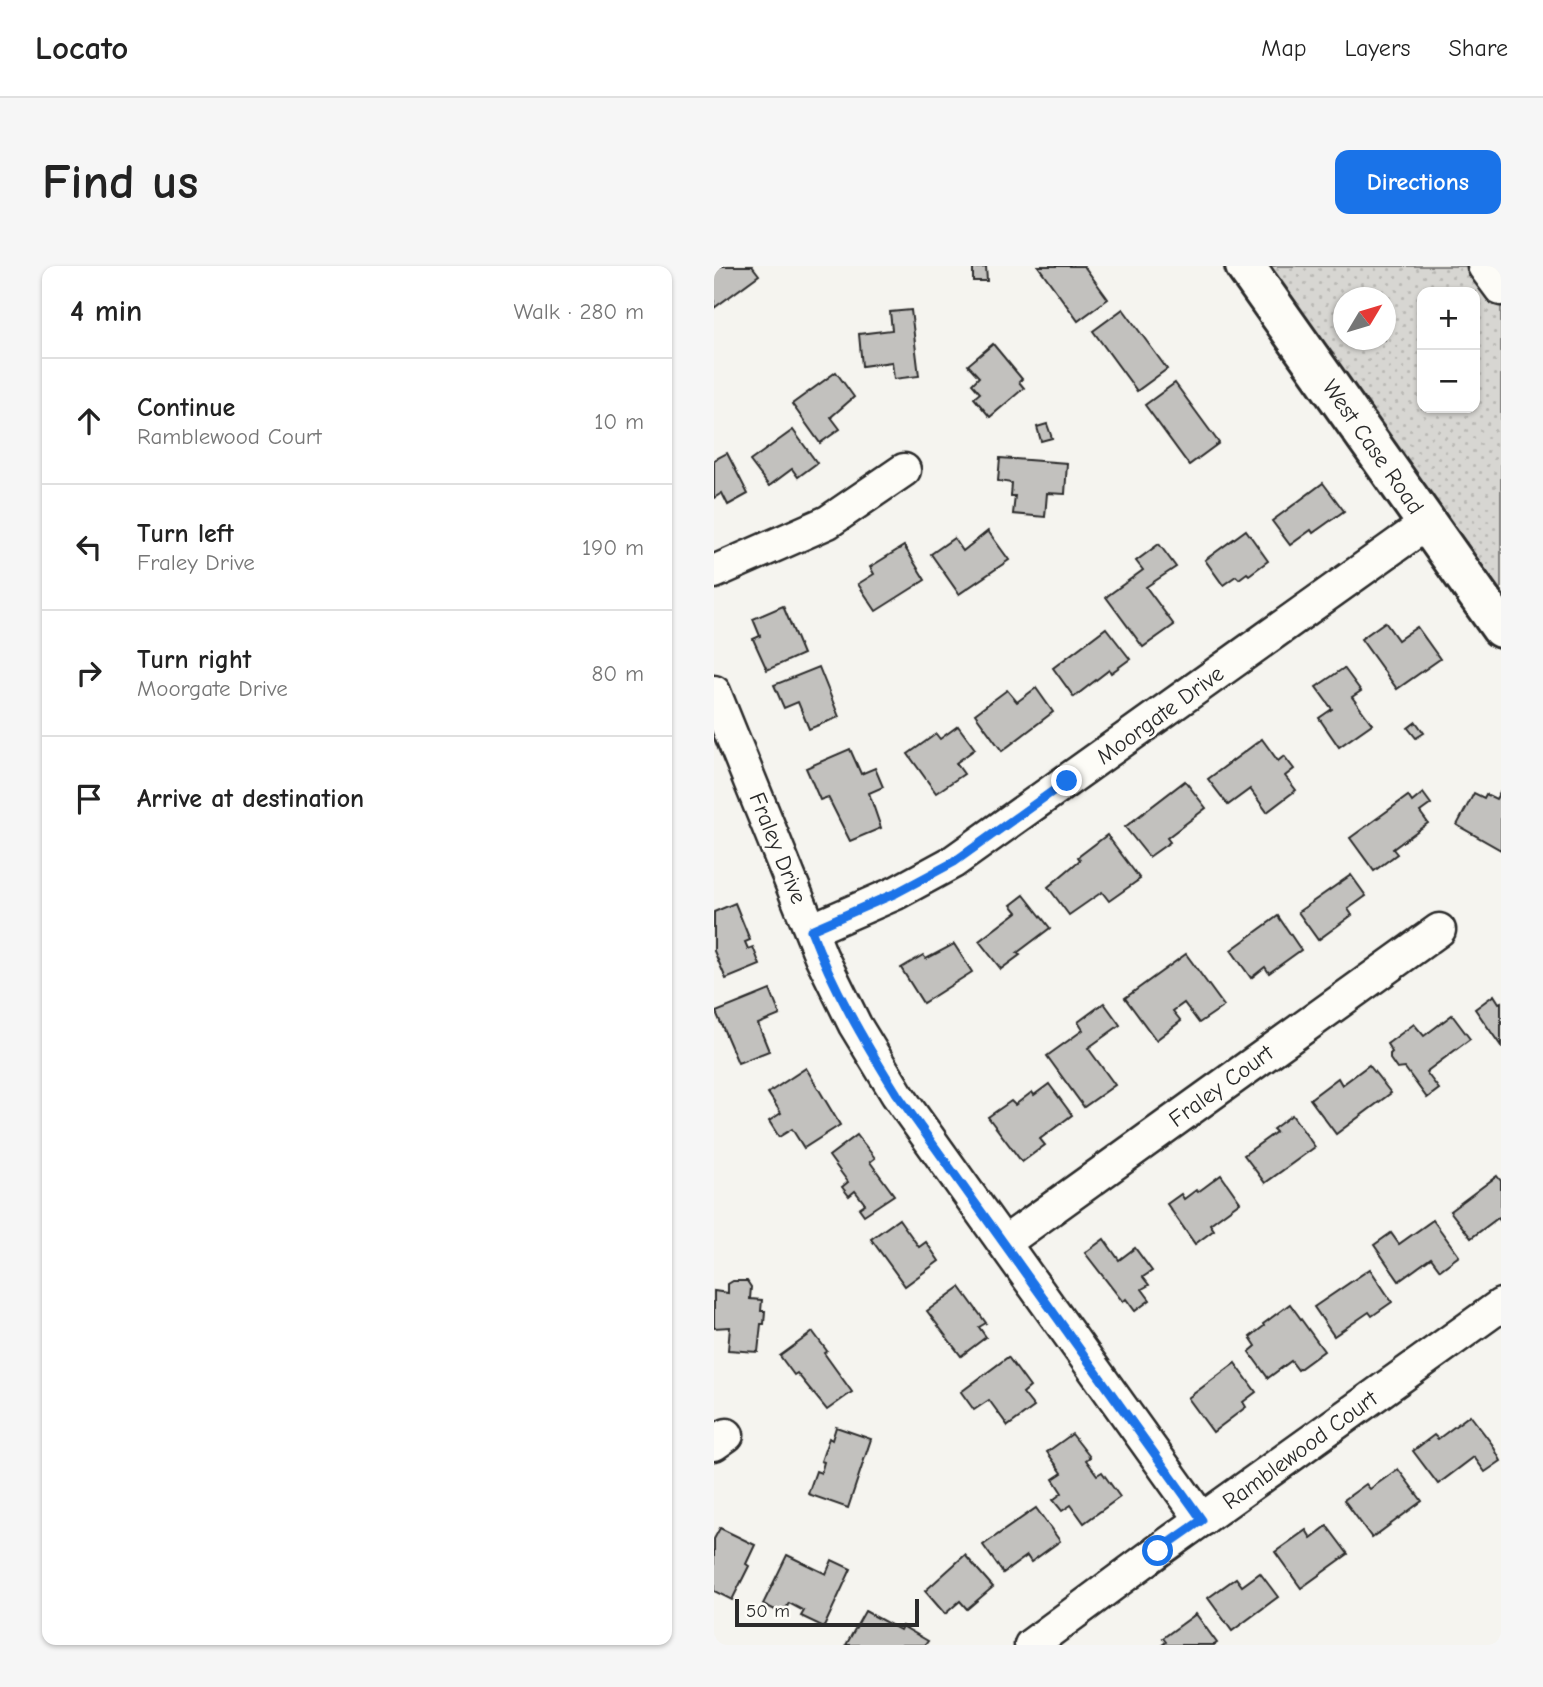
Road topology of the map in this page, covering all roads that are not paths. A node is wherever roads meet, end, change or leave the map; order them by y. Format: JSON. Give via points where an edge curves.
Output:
{"nodes":[{"id":1,"x":1245,"y":266,"type":"edge"},
{"id":2,"x":1484,"y":266,"type":"edge"},
{"id":3,"x":1501,"y":289,"type":"edge"},
{"id":4,"x":904,"y":470,"type":"dead end"},
{"id":5,"x":1426,"y":524,"type":"junction"},
{"id":6,"x":714,"y":572,"type":"edge"},
{"id":7,"x":1501,"y":628,"type":"edge"},
{"id":8,"x":714,"y":692,"type":"edge"},
{"id":9,"x":811,"y":930,"type":"junction"},
{"id":10,"x":1439,"y":930,"type":"dead end"},
{"id":11,"x":1004,"y":1243,"type":"junction"},
{"id":12,"x":1501,"y":1305,"type":"edge"},
{"id":13,"x":1202,"y":1520,"type":"junction"},
{"id":14,"x":1031,"y":1645,"type":"edge"}],
"edges":[{"from":1,"to":5,"type":"main road","name":"West Case Road"},
{"from":2,"to":3,"type":"street"},
{"from":4,"to":6,"type":"street","via":[[828,522]]},
{"from":5,"to":7,"type":"main road","name":"West Case Road"},
{"from":5,"to":9,"type":"street","name":"Moorgate Drive","via":[[954,862]]},
{"from":8,"to":9,"type":"street","name":"Fraley Drive"},
{"from":9,"to":11,"type":"street","name":"Fraley Drive","via":[[855,1025],[897,1094]]},
{"from":10,"to":11,"type":"street","name":"Fraley Court"},
{"from":11,"to":13,"type":"street","name":"Fraley Drive"},
{"from":12,"to":13,"type":"street","name":"Ramblewood Court"},
{"from":13,"to":14,"type":"street","name":"Ramblewood Court"}]}
